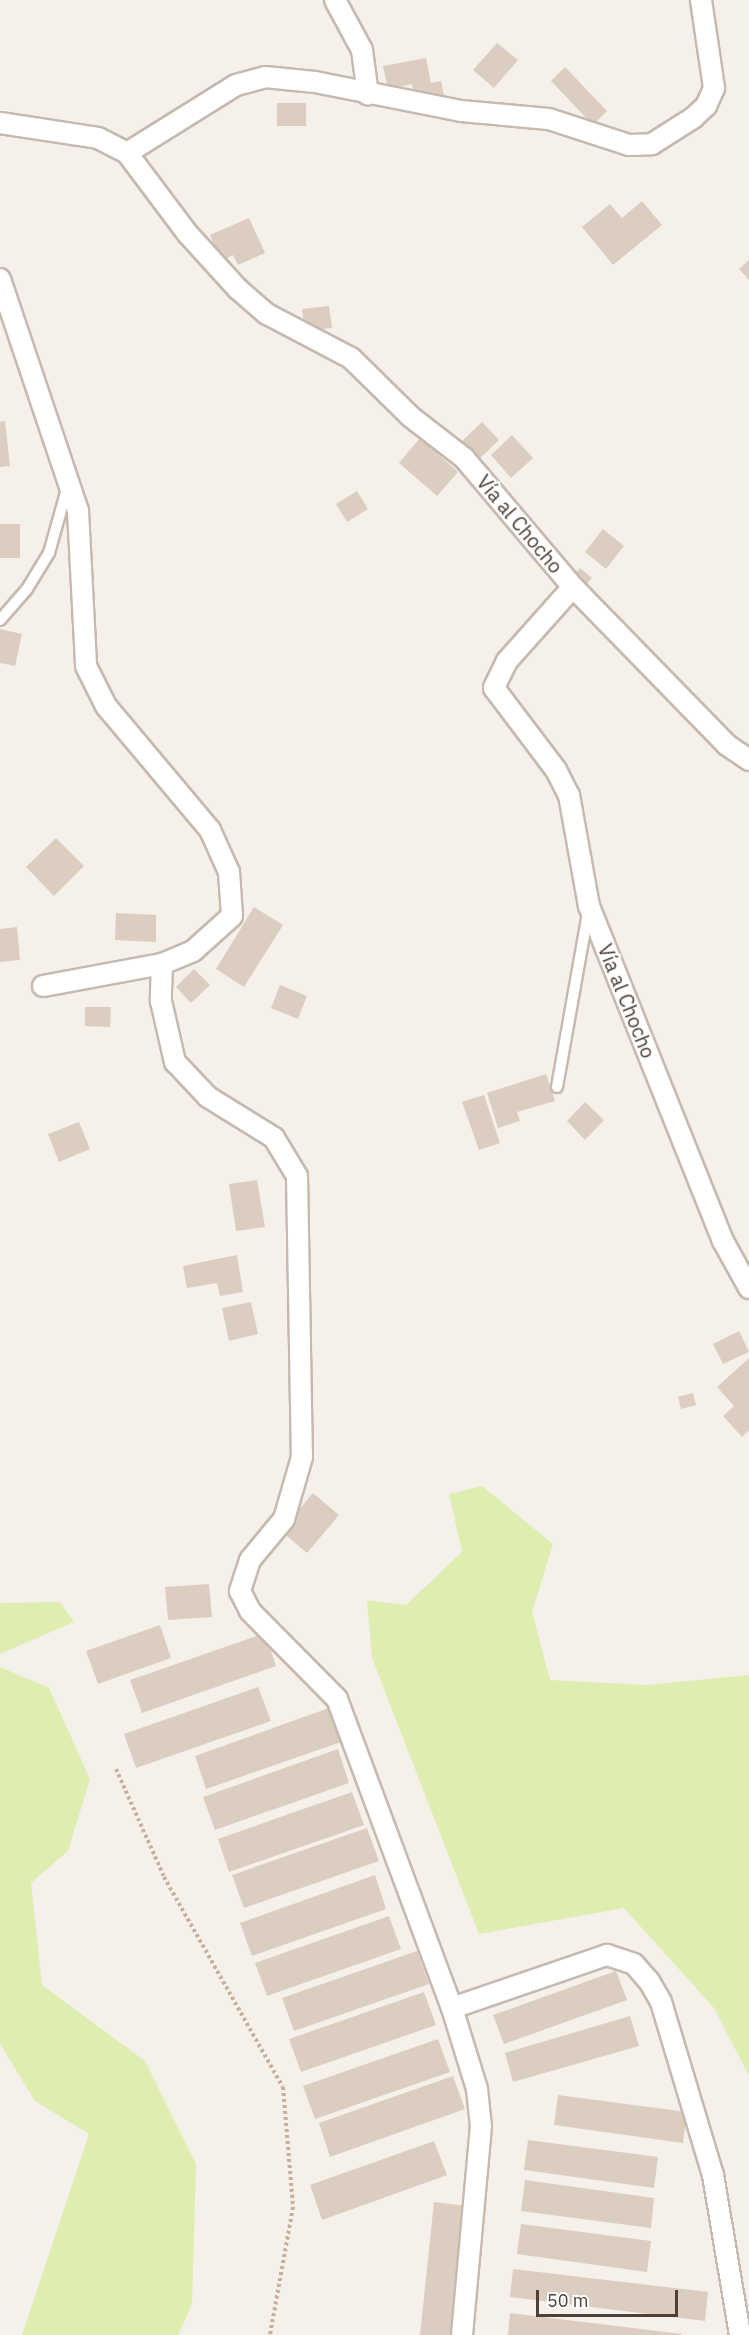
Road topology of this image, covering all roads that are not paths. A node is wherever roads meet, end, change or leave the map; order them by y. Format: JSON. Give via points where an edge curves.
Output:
{"nodes":[{"id":1,"x":335,"y":0,"type":"edge"},
{"id":2,"x":701,"y":0,"type":"edge"},
{"id":3,"x":368,"y":95,"type":"junction"},
{"id":4,"x":0,"y":123,"type":"edge"},
{"id":5,"x":127,"y":153,"type":"junction"},
{"id":6,"x":0,"y":279,"type":"edge"},
{"id":7,"x":70,"y":475,"type":"junction"},
{"id":8,"x":573,"y":587,"type":"junction"},
{"id":9,"x":0,"y":620,"type":"edge"},
{"id":10,"x":749,"y":760,"type":"edge"},
{"id":11,"x":590,"y":906,"type":"junction"},
{"id":12,"x":162,"y":964,"type":"junction"},
{"id":13,"x":43,"y":986,"type":"dead end"},
{"id":14,"x":557,"y":1087,"type":"dead end"},
{"id":15,"x":749,"y":1288,"type":"edge"},
{"id":16,"x":452,"y":2008,"type":"junction"},
{"id":17,"x":462,"y":2335,"type":"edge"},
{"id":18,"x":740,"y":2335,"type":"edge"}],
"edges":[{"from":1,"to":3,"type":"street","via":[[363,50]]},
{"from":2,"to":3,"type":"street","via":[[714,88],[706,106],[693,118],[652,144],[629,145],[549,119],[461,111]]},
{"from":3,"to":5,"type":"street","via":[[315,82],[265,77],[236,85]]},
{"from":4,"to":5,"type":"street","via":[[98,138]]},
{"from":5,"to":8,"type":"street","name":"Vía al Chocho","via":[[188,233],[238,289],[267,314],[351,358],[411,417],[464,458]]},
{"from":6,"to":7,"type":"street"},
{"from":7,"to":9,"type":"lane","via":[[49,553],[27,589]]},
{"from":7,"to":12,"type":"street","via":[[78,511],[86,666],[106,706],[210,830],[231,881],[232,916],[218,933],[193,951]]},
{"from":8,"to":10,"type":"street","via":[[727,744]]},
{"from":8,"to":11,"type":"street","name":"Vía al Chocho","via":[[494,681],[498,696],[556,770],[569,795]]},
{"from":11,"to":14,"type":"lane"},
{"from":11,"to":15,"type":"street","name":"Vía al Chocho","via":[[723,1241]]},
{"from":12,"to":13,"type":"street"},
{"from":12,"to":16,"type":"street","via":[[161,1017],[175,1062],[208,1097],[274,1138],[289,1156],[297,1176],[302,1457],[284,1519],[241,1575],[243,1602],[337,1699]]},
{"from":16,"to":17,"type":"street","via":[[477,2090],[481,2126]]},
{"from":16,"to":18,"type":"street","via":[[607,1955],[634,1964],[649,1981],[661,2002],[713,2175]]}]}
